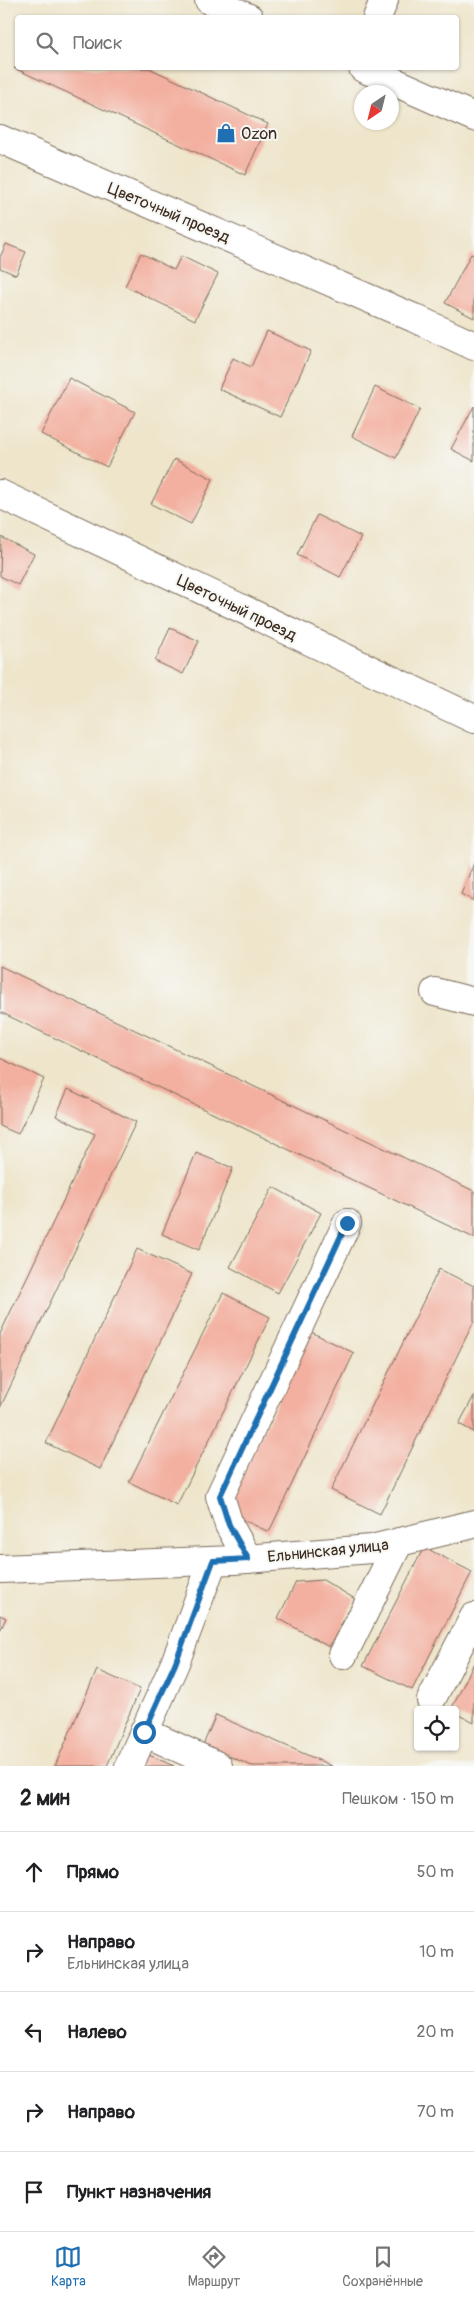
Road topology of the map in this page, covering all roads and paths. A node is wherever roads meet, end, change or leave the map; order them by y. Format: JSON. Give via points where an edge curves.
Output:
{"nodes":[{"id":1,"x":209,"y":0,"type":"edge"},
{"id":2,"x":384,"y":0,"type":"edge"},
{"id":3,"x":242,"y":15,"type":"edge"},
{"id":4,"x":378,"y":15,"type":"edge"},
{"id":5,"x":368,"y":70,"type":"edge"},
{"id":6,"x":474,"y":117,"type":"edge"},
{"id":7,"x":0,"y":139,"type":"edge"},
{"id":8,"x":474,"y":346,"type":"edge"},
{"id":9,"x":0,"y":494,"type":"edge"},
{"id":10,"x":474,"y":719,"type":"edge"},
{"id":11,"x":435,"y":992,"type":"dead end"},
{"id":12,"x":474,"y":1002,"type":"edge"},
{"id":13,"x":347,"y":1223,"type":"dead end"},
{"id":14,"x":474,"y":1524,"type":"edge"},
{"id":15,"x":399,"y":1542,"type":"junction"},
{"id":16,"x":248,"y":1559,"type":"junction"},
{"id":17,"x":213,"y":1561,"type":"junction"},
{"id":18,"x":0,"y":1568,"type":"edge"},
{"id":19,"x":474,"y":1616,"type":"edge"},
{"id":20,"x":343,"y":1655,"type":"dead end"},
{"id":21,"x":431,"y":1700,"type":"dead end"},
{"id":22,"x":144,"y":1732,"type":"junction"},
{"id":23,"x":129,"y":1766,"type":"edge"},
{"id":24,"x":218,"y":1766,"type":"edge"}],
"edges":[{"from":1,"to":3,"type":"street"},
{"from":2,"to":4,"type":"street"},
{"from":5,"to":6,"type":"street"},
{"from":7,"to":8,"type":"street","name":"Цветочный проезд"},
{"from":9,"to":10,"type":"street","name":"Цветочный проезд"},
{"from":11,"to":12,"type":"street"},
{"from":13,"to":16,"type":"street","via":[[220,1496],[229,1525]]},
{"from":14,"to":15,"type":"street","name":"Ельнинская улица"},
{"from":15,"to":16,"type":"street","name":"Ельнинская улица","via":[[371,1549]]},
{"from":15,"to":20,"type":"street"},
{"from":16,"to":17,"type":"street","name":"Ельнинская улица"},
{"from":17,"to":18,"type":"street","name":"Ельнинская улица"},
{"from":17,"to":22,"type":"street","via":[[175,1664]]},
{"from":19,"to":21,"type":"street"},
{"from":22,"to":23,"type":"street"},
{"from":22,"to":24,"type":"street"}]}
